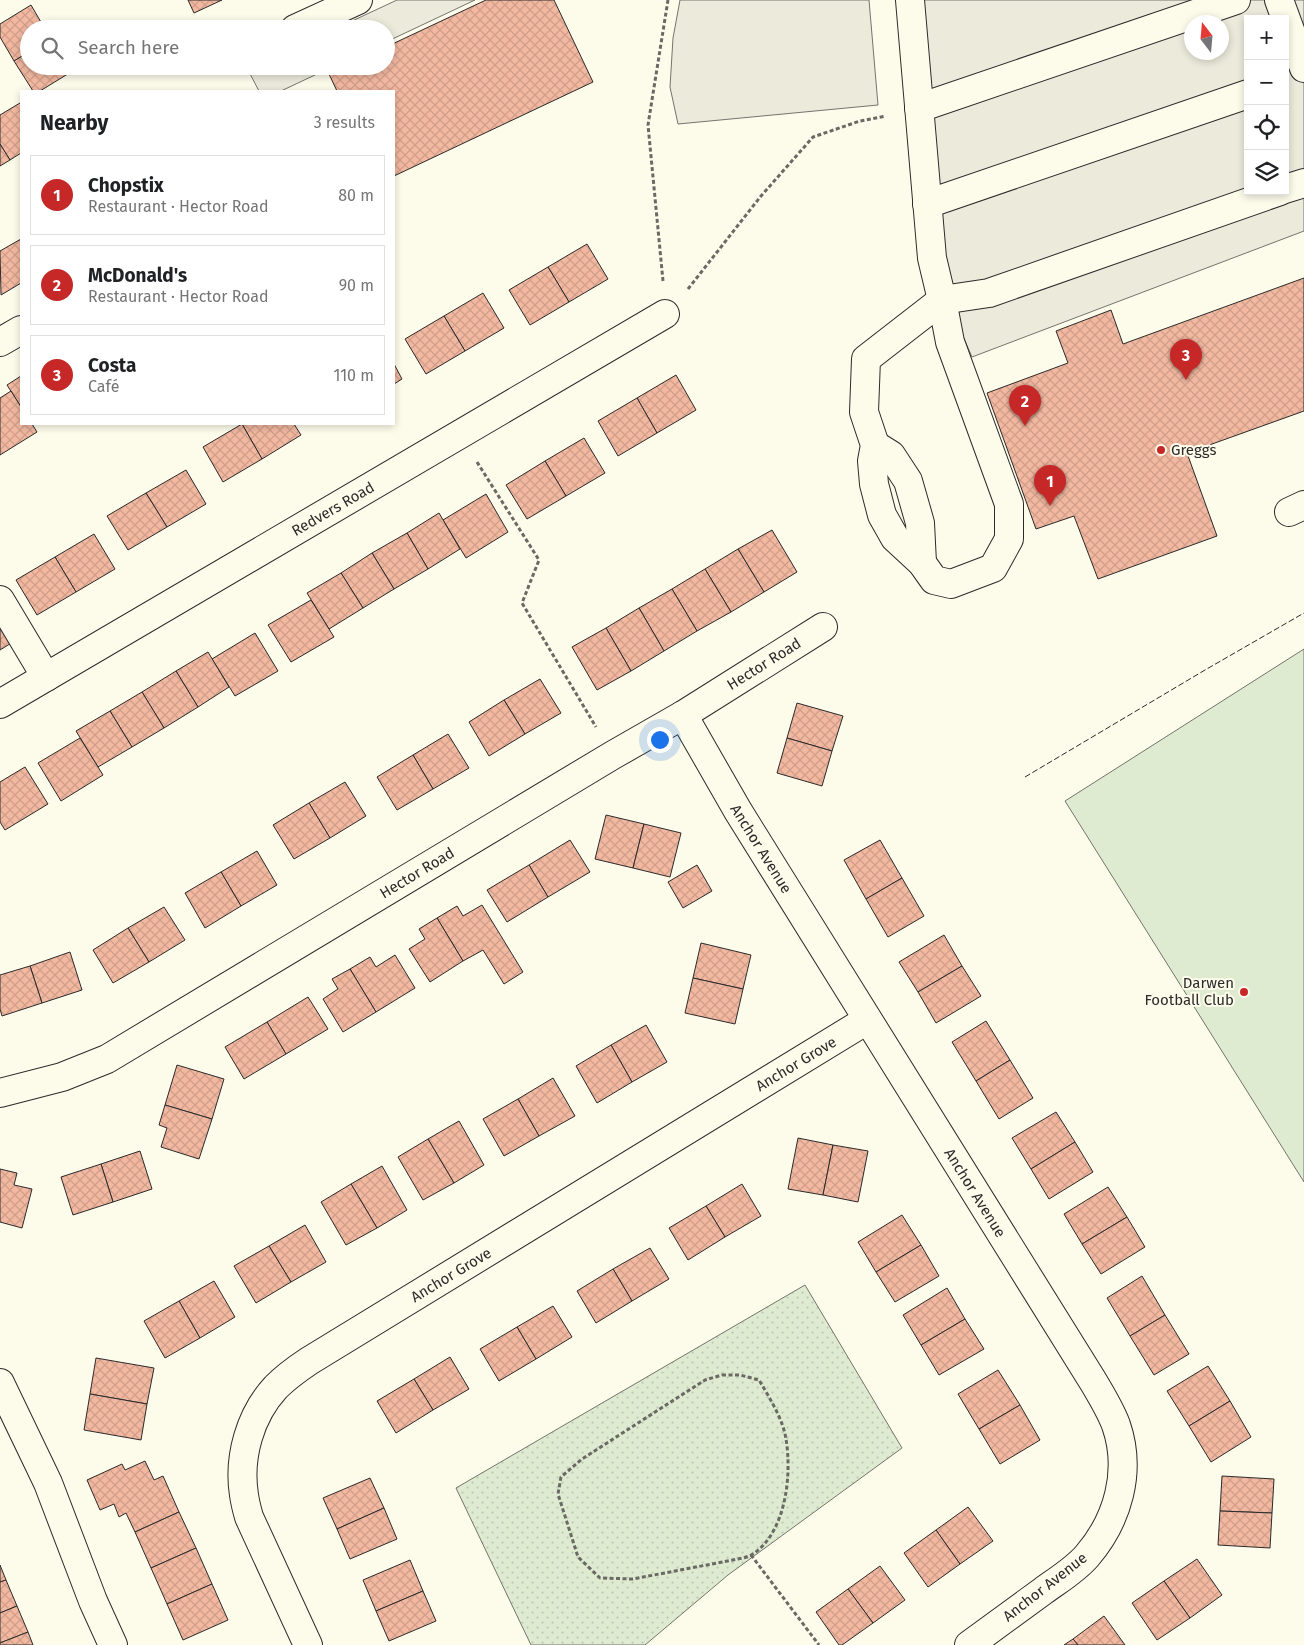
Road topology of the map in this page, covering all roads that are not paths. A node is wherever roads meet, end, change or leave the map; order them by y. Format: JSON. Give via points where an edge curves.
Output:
{"nodes":[{"id":1,"x":358,"y":0,"type":"edge"},
{"id":2,"x":910,"y":0,"type":"edge"},
{"id":3,"x":1236,"y":0,"type":"edge"},
{"id":4,"x":1279,"y":0,"type":"edge"},
{"id":5,"x":315,"y":20,"type":"edge"},
{"id":6,"x":1304,"y":68,"type":"edge"},
{"id":7,"x":1304,"y":75,"type":"edge"},
{"id":8,"x":1289,"y":80,"type":"edge"},
{"id":9,"x":1244,"y":95,"type":"edge"},
{"id":10,"x":919,"y":108,"type":"junction"},
{"id":11,"x":1304,"y":183,"type":"edge"},
{"id":12,"x":1289,"y":188,"type":"edge"},
{"id":13,"x":1269,"y":195,"type":"edge"},
{"id":14,"x":927,"y":204,"type":"junction"},
{"id":15,"x":942,"y":300,"type":"junction"},
{"id":16,"x":665,"y":314,"type":"road end"},
{"id":17,"x":20,"y":331,"type":"edge"},
{"id":18,"x":0,"y":342,"type":"edge"},
{"id":19,"x":0,"y":600,"type":"edge"},
{"id":20,"x":823,"y":627,"type":"dead end"},
{"id":21,"x":46,"y":677,"type":"junction"},
{"id":22,"x":0,"y":704,"type":"edge"},
{"id":23,"x":683,"y":715,"type":"junction"},
{"id":24,"x":867,"y":1020,"type":"junction"},
{"id":25,"x":0,"y":1093,"type":"edge"},
{"id":26,"x":3,"y":1396,"type":"edge"},
{"id":27,"x":113,"y":1645,"type":"edge"},
{"id":28,"x":308,"y":1645,"type":"edge"},
{"id":29,"x":969,"y":1645,"type":"edge"}],
"edges":[{"from":1,"to":5,"type":"street"},
{"from":2,"to":10,"type":"street"},
{"from":3,"to":10,"type":"street"},
{"from":4,"to":6,"type":"street"},
{"from":7,"to":8,"type":"street"},
{"from":9,"to":14,"type":"street"},
{"from":10,"to":14,"type":"street"},
{"from":11,"to":12,"type":"street"},
{"from":13,"to":15,"type":"street","via":[[989,293]]},
{"from":14,"to":15,"type":"street","via":[[932,258]]},
{"from":15,"to":15,"type":"street","via":[[950,342],[1009,504],[1009,539],[993,568],[951,584],[934,580],[922,563],[920,523],[908,481],[891,455],[875,445],[864,412],[866,359]]},
{"from":16,"to":21,"type":"street","name":"Redvers Road"},
{"from":17,"to":18,"type":"street"},
{"from":19,"to":21,"type":"street"},
{"from":20,"to":23,"type":"street","name":"Hector Road"},
{"from":21,"to":22,"type":"street","name":"Redvers Road"},
{"from":23,"to":24,"type":"street","name":"Anchor Avenue"},
{"from":23,"to":25,"type":"street","name":"Hector Road","via":[[107,1059],[62,1077]]},
{"from":24,"to":28,"type":"street","name":"Anchor Grove","via":[[309,1361],[276,1388],[262,1405],[245,1448],[242,1471],[244,1495],[249,1517]]},
{"from":24,"to":29,"type":"street","name":"Anchor Avenue","via":[[1100,1394],[1116,1426],[1122,1452],[1117,1505],[1110,1524],[1086,1558]]},
{"from":26,"to":27,"type":"street","via":[[48,1483]]}]}
